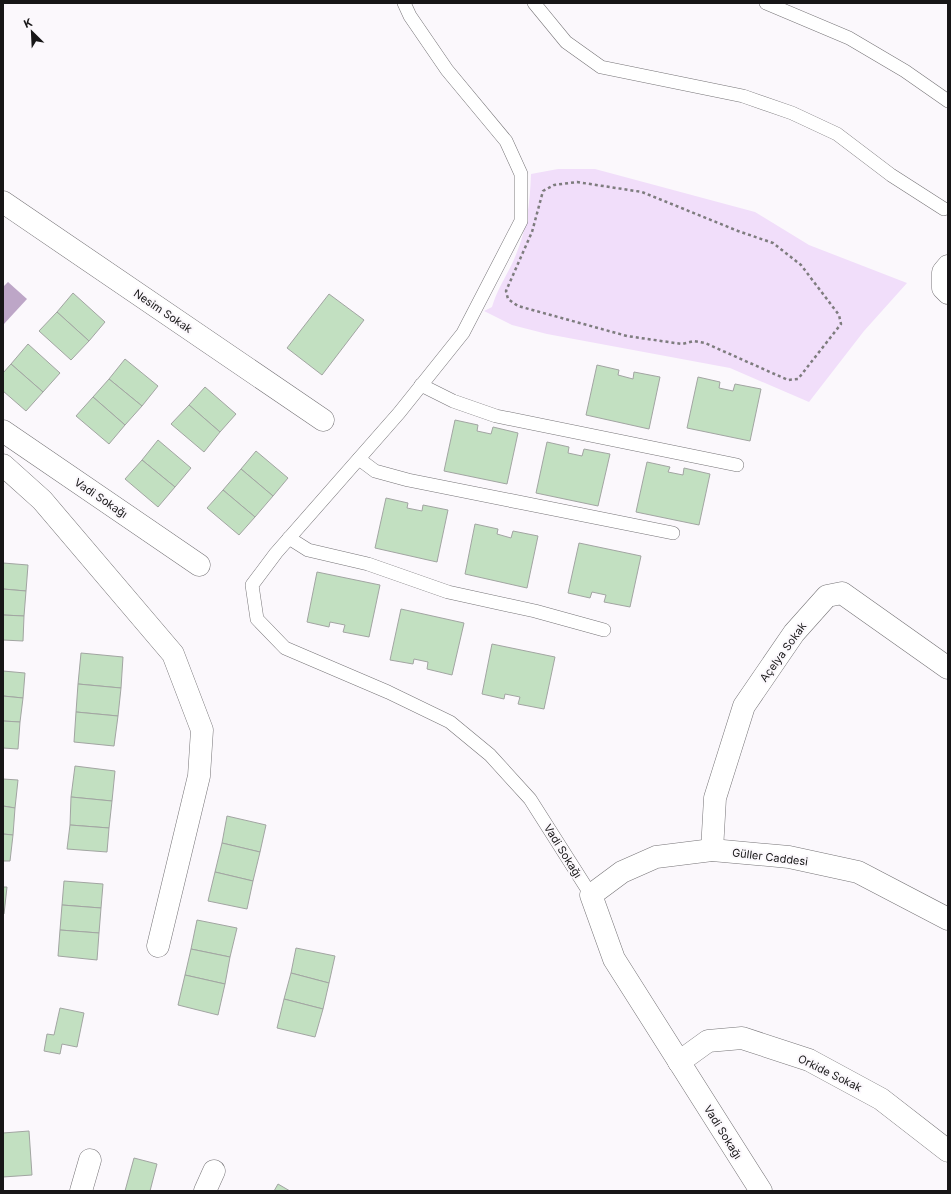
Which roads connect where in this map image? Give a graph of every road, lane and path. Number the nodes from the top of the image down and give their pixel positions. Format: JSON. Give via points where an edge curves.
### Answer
{"nodes":[{"id":1,"x":404,"y":3,"type":"edge"},
{"id":2,"x":534,"y":3,"type":"edge"},
{"id":3,"x":766,"y":3,"type":"edge"},
{"id":4,"x":948,"y":101,"type":"edge"},
{"id":5,"x":543,"y":191,"type":"joint"},
{"id":6,"x":3,"y":202,"type":"edge"},
{"id":7,"x":944,"y":209,"type":"dead end"},
{"id":8,"x":948,"y":266,"type":"edge"},
{"id":9,"x":948,"y":293,"type":"edge"},
{"id":10,"x":421,"y":386,"type":"junction"},
{"id":11,"x":322,"y":420,"type":"dead end"},
{"id":12,"x":3,"y":431,"type":"edge"},
{"id":13,"x":359,"y":459,"type":"junction"},
{"id":14,"x":3,"y":465,"type":"edge"},
{"id":15,"x":736,"y":465,"type":"dead end"},
{"id":16,"x":673,"y":533,"type":"dead end"},
{"id":17,"x":289,"y":538,"type":"junction"},
{"id":18,"x":199,"y":565,"type":"dead end"},
{"id":19,"x":604,"y":630,"type":"dead end"},
{"id":20,"x":948,"y":668,"type":"edge"},
{"id":21,"x":712,"y":850,"type":"junction"},
{"id":22,"x":591,"y":895,"type":"junction"},
{"id":23,"x":948,"y":919,"type":"edge"},
{"id":24,"x":158,"y":946,"type":"dead end"},
{"id":25,"x":679,"y":1062,"type":"junction"},
{"id":26,"x":948,"y":1151,"type":"edge"},
{"id":27,"x":90,"y":1160,"type":"dead end"},
{"id":28,"x":214,"y":1172,"type":"dead end"},
{"id":29,"x":81,"y":1191,"type":"edge"},
{"id":30,"x":205,"y":1191,"type":"edge"},
{"id":31,"x":761,"y":1191,"type":"edge"}],
"edges":[{"from":1,"to":10,"type":"lane","via":[[447,70],[506,141],[521,174],[521,221],[462,333]]},
{"from":2,"to":7,"type":"lane","via":[[566,42],[601,67],[743,96],[792,113],[838,134],[891,175]]},
{"from":3,"to":4,"type":"lane","via":[[849,38]]},
{"from":5,"to":5,"type":"path","via":[[532,232],[506,291],[508,299],[518,306],[627,336],[682,344],[694,341],[705,343],[788,380],[798,379],[841,324],[839,315],[801,265],[773,243],[642,192],[576,182],[554,185]]},
{"from":6,"to":11,"type":"street","name":"Nesim Sokak"},
{"from":8,"to":9,"type":"street","via":[[943,272],[943,283]]},
{"from":10,"to":13,"type":"lane"},
{"from":10,"to":15,"type":"lane","via":[[453,401],[496,416]]},
{"from":12,"to":18,"type":"street","name":"Vadi Sokağı"},
{"from":13,"to":16,"type":"lane","via":[[375,471],[408,480]]},
{"from":13,"to":17,"type":"lane"},
{"from":14,"to":24,"type":"street","via":[[42,500],[173,654],[202,730],[199,776]]},
{"from":17,"to":19,"type":"lane","via":[[308,550],[368,564],[448,592],[535,611]]},
{"from":17,"to":22,"type":"lane","name":"Vadi Sokağı","via":[[252,585],[257,619],[285,648],[450,722],[490,755],[530,799]]},
{"from":20,"to":21,"type":"street","name":"Açelya Sokak","via":[[842,593],[827,596],[794,633],[744,706],[715,798]]},
{"from":21,"to":22,"type":"street","name":"Güller Caddesi","via":[[656,857],[622,872]]},
{"from":21,"to":23,"type":"street","name":"Güller Caddesi","via":[[789,857],[858,872]]},
{"from":22,"to":25,"type":"street","name":"Vadi Sokağı","via":[[614,959]]},
{"from":25,"to":26,"type":"street","name":"Orkide Sokak","via":[[708,1041],[742,1038],[809,1060],[881,1099]]},
{"from":25,"to":31,"type":"street","name":"Vadi Sokağı"},
{"from":27,"to":29,"type":"street"},
{"from":28,"to":30,"type":"street"}]}
